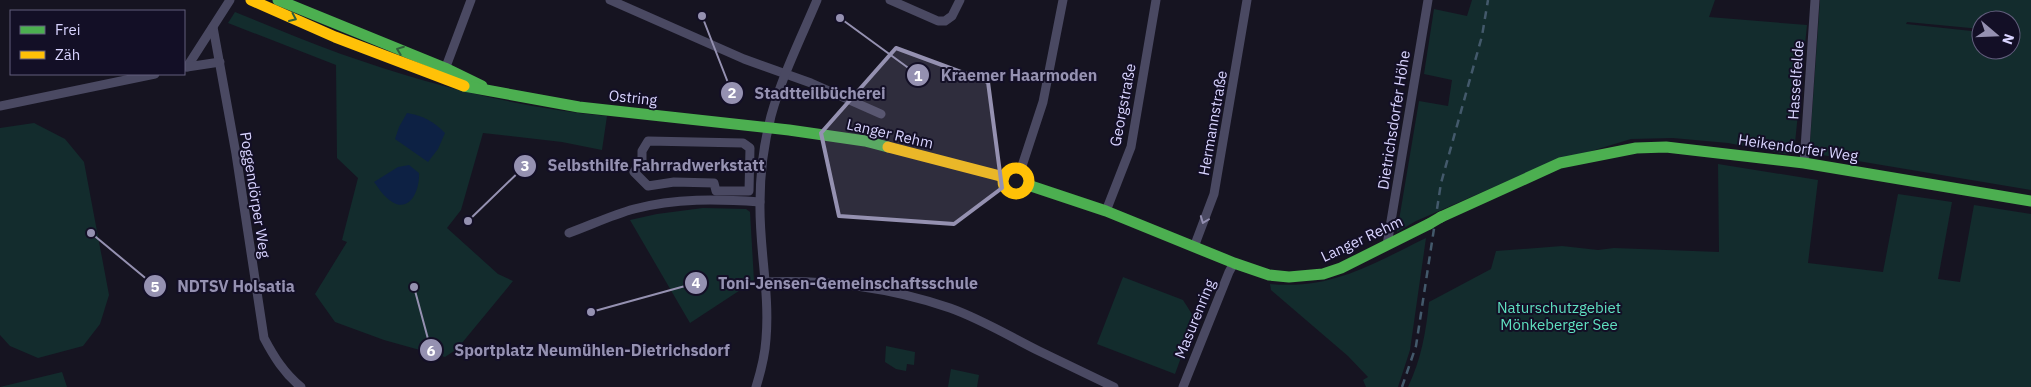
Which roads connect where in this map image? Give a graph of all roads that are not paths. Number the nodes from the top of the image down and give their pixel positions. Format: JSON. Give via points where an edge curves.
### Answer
{"nodes":[{"id":1,"x":230,"y":0,"type":"edge"},
{"id":2,"x":251,"y":0,"type":"edge"},
{"id":3,"x":278,"y":0,"type":"edge"},
{"id":4,"x":472,"y":0,"type":"edge"},
{"id":5,"x":610,"y":0,"type":"edge"},
{"id":6,"x":818,"y":0,"type":"edge"},
{"id":7,"x":890,"y":0,"type":"edge"},
{"id":8,"x":960,"y":0,"type":"edge"},
{"id":9,"x":1063,"y":0,"type":"edge"},
{"id":10,"x":1156,"y":0,"type":"edge"},
{"id":11,"x":1247,"y":0,"type":"edge"},
{"id":12,"x":1428,"y":0,"type":"edge"},
{"id":13,"x":1815,"y":0,"type":"edge"},
{"id":14,"x":213,"y":27,"type":"junction"},
{"id":15,"x":220,"y":62,"type":"junction"},
{"id":16,"x":185,"y":67,"type":"edge"},
{"id":17,"x":443,"y":73,"type":"junction"},
{"id":18,"x":786,"y":74,"type":"junction"},
{"id":19,"x":150,"y":75,"type":"edge"},
{"id":20,"x":0,"y":106,"type":"edge"},
{"id":21,"x":881,"y":114,"type":"dead end"},
{"id":22,"x":769,"y":128,"type":"junction"},
{"id":23,"x":648,"y":141,"type":"joint"},
{"id":24,"x":1804,"y":162,"type":"junction"},
{"id":25,"x":1560,"y":164,"type":"joint"},
{"id":26,"x":1021,"y":169,"type":"junction"},
{"id":27,"x":1004,"y":177,"type":"junction"},
{"id":28,"x":1028,"y":185,"type":"junction"},
{"id":29,"x":2031,"y":201,"type":"edge"},
{"id":30,"x":760,"y":202,"type":"junction"},
{"id":31,"x":1106,"y":211,"type":"junction"},
{"id":32,"x":569,"y":233,"type":"dead end"},
{"id":33,"x":1387,"y":245,"type":"junction"},
{"id":34,"x":1194,"y":247,"type":"junction"},
{"id":35,"x":1234,"y":263,"type":"junction"},
{"id":36,"x":765,"y":282,"type":"junction"},
{"id":37,"x":300,"y":387,"type":"edge"},
{"id":38,"x":756,"y":387,"type":"edge"},
{"id":39,"x":1114,"y":387,"type":"edge"},
{"id":40,"x":1183,"y":387,"type":"edge"}],
"edges":[{"from":1,"to":14,"type":"street"},
{"from":2,"to":17,"type":"street","name":"Ostring","one_way":true,"via":[[334,38]]},
{"from":17,"to":3,"type":"street","name":"Ostring","one_way":true},
{"from":4,"to":17,"type":"street"},
{"from":5,"to":18,"type":"street","name":"Langer Rehm"},
{"from":6,"to":18,"type":"street"},
{"from":7,"to":8,"type":"street","via":[[938,21],[952,16]]},
{"from":9,"to":26,"type":"street","via":[[1043,102]]},
{"from":10,"to":31,"type":"street","name":"Georgstraße","via":[[1130,148]]},
{"from":11,"to":34,"type":"street","name":"Hermannstraße","one_way":true,"via":[[1214,194]]},
{"from":12,"to":33,"type":"street","name":"Dietrichsdorfer Höhe"},
{"from":13,"to":24,"type":"street","name":"Hasselfelde"},
{"from":14,"to":15,"type":"street","name":"Poggendörper Weg"},
{"from":14,"to":16,"type":"street"},
{"from":15,"to":16,"type":"street"},
{"from":15,"to":37,"type":"street","name":"Poggendörper Weg","via":[[264,338],[274,358]]},
{"from":17,"to":22,"type":"street","name":"Ostring","via":[[459,85],[495,93],[578,107]]},
{"from":18,"to":21,"type":"street","name":"Langer Rehm"},
{"from":18,"to":22,"type":"street"},
{"from":19,"to":20,"type":"street"},
{"from":22,"to":27,"type":"street","name":"Langer Rehm","via":[[865,141]]},
{"from":22,"to":30,"type":"street"},
{"from":23,"to":23,"type":"street","via":[[743,143],[750,148],[749,190],[716,191],[714,183],[674,182],[648,186],[634,172],[642,161],[642,151]]},
{"from":24,"to":25,"type":"street","name":"Heikendorfer Weg","via":[[1666,147],[1636,148]]},
{"from":24,"to":29,"type":"street","name":"Heikendorfer Weg"},
{"from":25,"to":33,"type":"street","name":"Langer Rehm","bridge":true,"via":[[1500,189]]},
{"from":26,"to":27,"type":"street","via":[[1013,168]]},
{"from":26,"to":28,"type":"street","via":[[1028,178]]},
{"from":27,"to":28,"type":"street","via":[[1005,188],[1011,193],[1023,192]]},
{"from":28,"to":31,"type":"street","name":"Langer Rehm"},
{"from":30,"to":32,"type":"street","via":[[674,201],[633,210]]},
{"from":30,"to":36,"type":"street"},
{"from":31,"to":34,"type":"street","name":"Langer Rehm"},
{"from":33,"to":35,"type":"street","name":"Langer Rehm","via":[[1341,268],[1304,277],[1269,274]]},
{"from":34,"to":35,"type":"street","name":"Langer Rehm"},
{"from":35,"to":40,"type":"street","name":"Masurenring"},
{"from":36,"to":38,"type":"street","via":[[766,338]]},
{"from":36,"to":39,"type":"street","via":[[846,285],[950,308],[1000,329]]}]}
